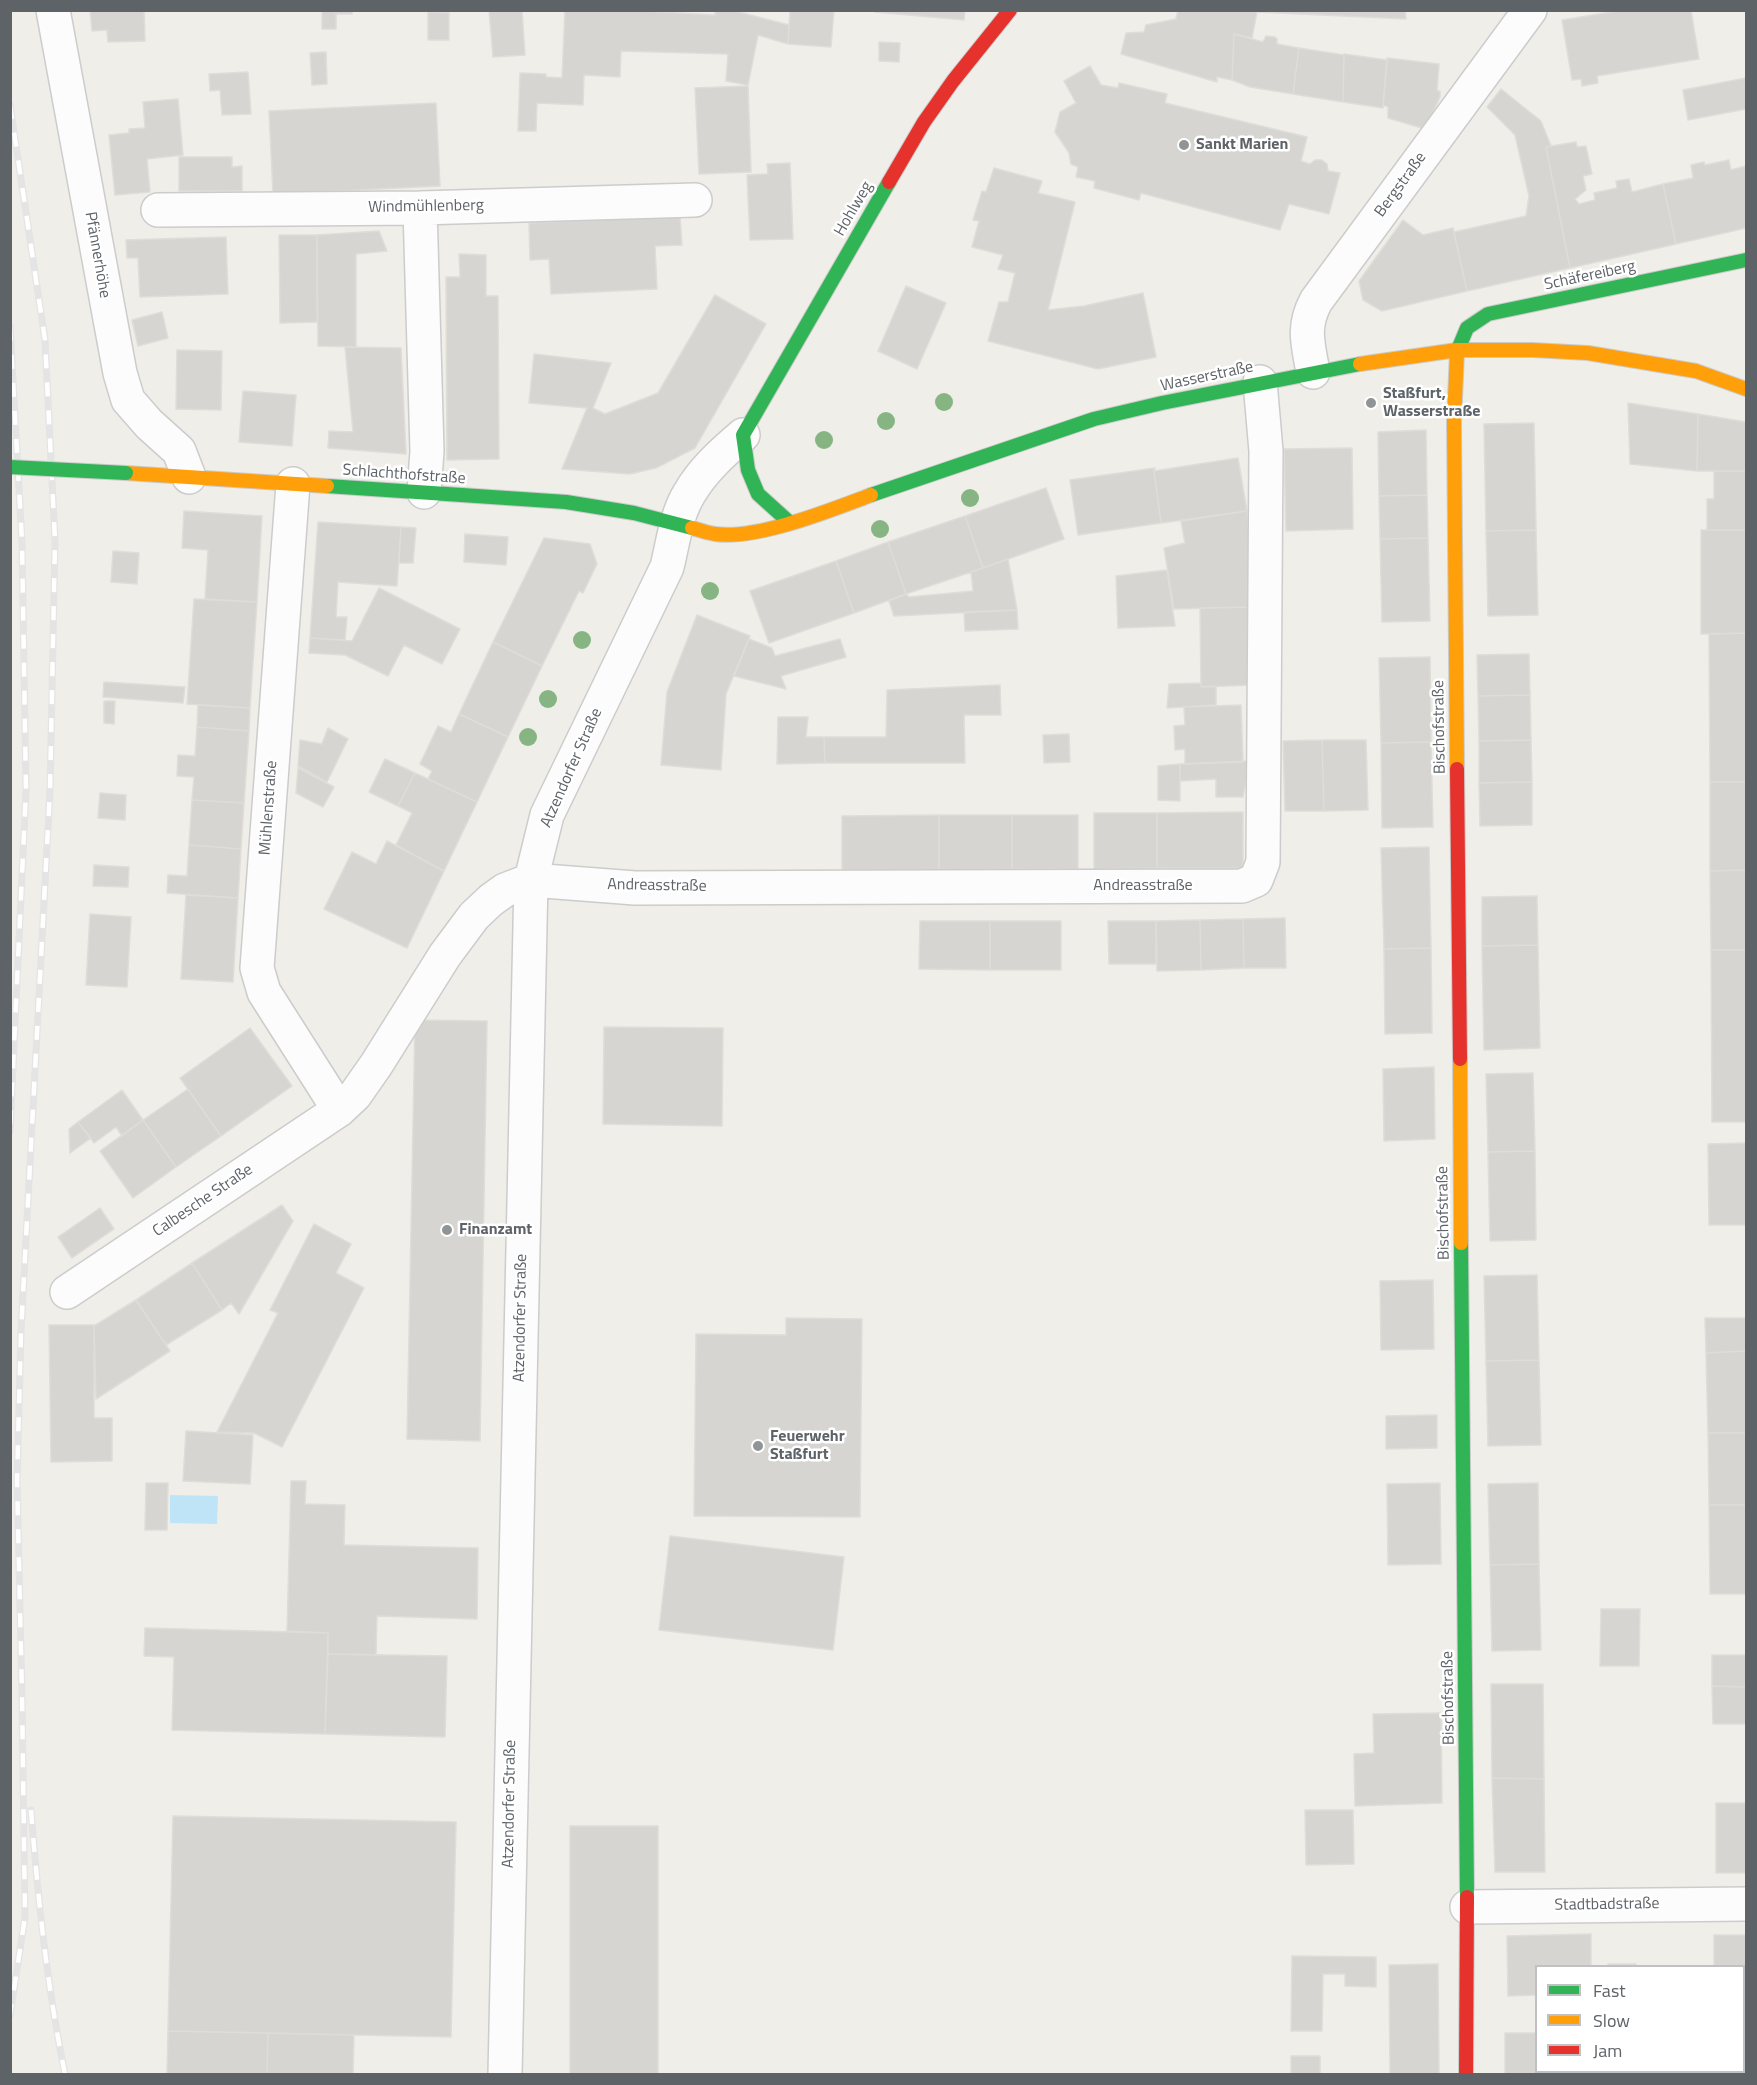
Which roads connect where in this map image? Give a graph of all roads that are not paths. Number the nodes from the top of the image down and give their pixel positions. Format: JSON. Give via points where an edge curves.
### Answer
{"nodes":[{"id":1,"x":53,"y":10,"type":"edge"},
{"id":2,"x":1010,"y":10,"type":"edge"},
{"id":3,"x":1530,"y":10,"type":"edge"},
{"id":4,"x":695,"y":200,"type":"dead end"},
{"id":5,"x":420,"y":208,"type":"junction"},
{"id":6,"x":158,"y":210,"type":"dead end"},
{"id":7,"x":1746,"y":260,"type":"edge"},
{"id":8,"x":1457,"y":350,"type":"junction"},
{"id":9,"x":1313,"y":372,"type":"junction"},
{"id":10,"x":1260,"y":382,"type":"junction"},
{"id":11,"x":1746,"y":389,"type":"edge"},
{"id":12,"x":743,"y":435,"type":"junction"},
{"id":13,"x":10,"y":467,"type":"edge"},
{"id":14,"x":189,"y":477,"type":"junction"},
{"id":15,"x":293,"y":484,"type":"junction"},
{"id":16,"x":424,"y":492,"type":"junction"},
{"id":17,"x":789,"y":522,"type":"junction"},
{"id":18,"x":677,"y":524,"type":"junction"},
{"id":19,"x":531,"y":880,"type":"junction"},
{"id":20,"x":339,"y":1110,"type":"junction"},
{"id":21,"x":67,"y":1292,"type":"dead end"},
{"id":22,"x":1746,"y":1904,"type":"edge"},
{"id":23,"x":1467,"y":1907,"type":"junction"},
{"id":24,"x":505,"y":2074,"type":"edge"},
{"id":25,"x":1466,"y":2074,"type":"edge"}],
"edges":[{"from":1,"to":14,"type":"street","name":"Pfännerhöhe","via":[[120,373],[128,399],[179,451]]},
{"from":2,"to":12,"type":"street","name":"Hohlweg","via":[[924,122]]},
{"from":3,"to":9,"type":"street","name":"Bergstraße","via":[[1316,301],[1306,330]]},
{"from":4,"to":5,"type":"street","name":"Windmühlenberg"},
{"from":5,"to":6,"type":"street","name":"Windmühlenberg"},
{"from":5,"to":16,"type":"street","via":[[428,451]]},
{"from":7,"to":8,"type":"street","name":"Schäfereiberg","via":[[1488,314],[1467,328]]},
{"from":8,"to":9,"type":"street","name":"Wasserstraße"},
{"from":8,"to":11,"type":"street","name":"Wasserstraße","via":[[1588,353],[1696,371]]},
{"from":8,"to":23,"type":"street","name":"Bischofstraße","via":[[1454,422]]},
{"from":9,"to":10,"type":"street","name":"Wasserstraße"},
{"from":10,"to":17,"type":"street","name":"Wasserstraße","via":[[1094,419]]},
{"from":10,"to":19,"type":"street","name":"Andreasstraße","via":[[1266,451],[1263,862],[1256,880],[1242,886],[635,888]]},
{"from":12,"to":17,"type":"street","via":[[748,470],[758,494]]},
{"from":12,"to":18,"type":"street","name":"Atzendorfer Straße","via":[[716,459],[688,495]]},
{"from":13,"to":14,"type":"street","name":"Schlachthofstraße","bridge":true},
{"from":14,"to":15,"type":"street","name":"Schlachthofstraße"},
{"from":15,"to":16,"type":"street","name":"Schlachthofstraße"},
{"from":15,"to":20,"type":"street","name":"Mühlenstraße","via":[[257,968],[264,992]]},
{"from":16,"to":18,"type":"street","name":"Schlachthofstraße","via":[[566,502]]},
{"from":17,"to":18,"type":"street","via":[[754,532],[716,534]]},
{"from":18,"to":19,"type":"street","name":"Atzendorfer Straße","via":[[667,567],[548,815]]},
{"from":19,"to":20,"type":"street","name":"Calbesche Straße","via":[[505,890],[474,916],[376,1065]]},
{"from":19,"to":24,"type":"street","name":"Atzendorfer Straße"},
{"from":20,"to":21,"type":"street","name":"Calbesche Straße"},
{"from":22,"to":23,"type":"street","name":"Stadtbadstraße"},
{"from":23,"to":25,"type":"street","name":"Bischofstraße"}]}
